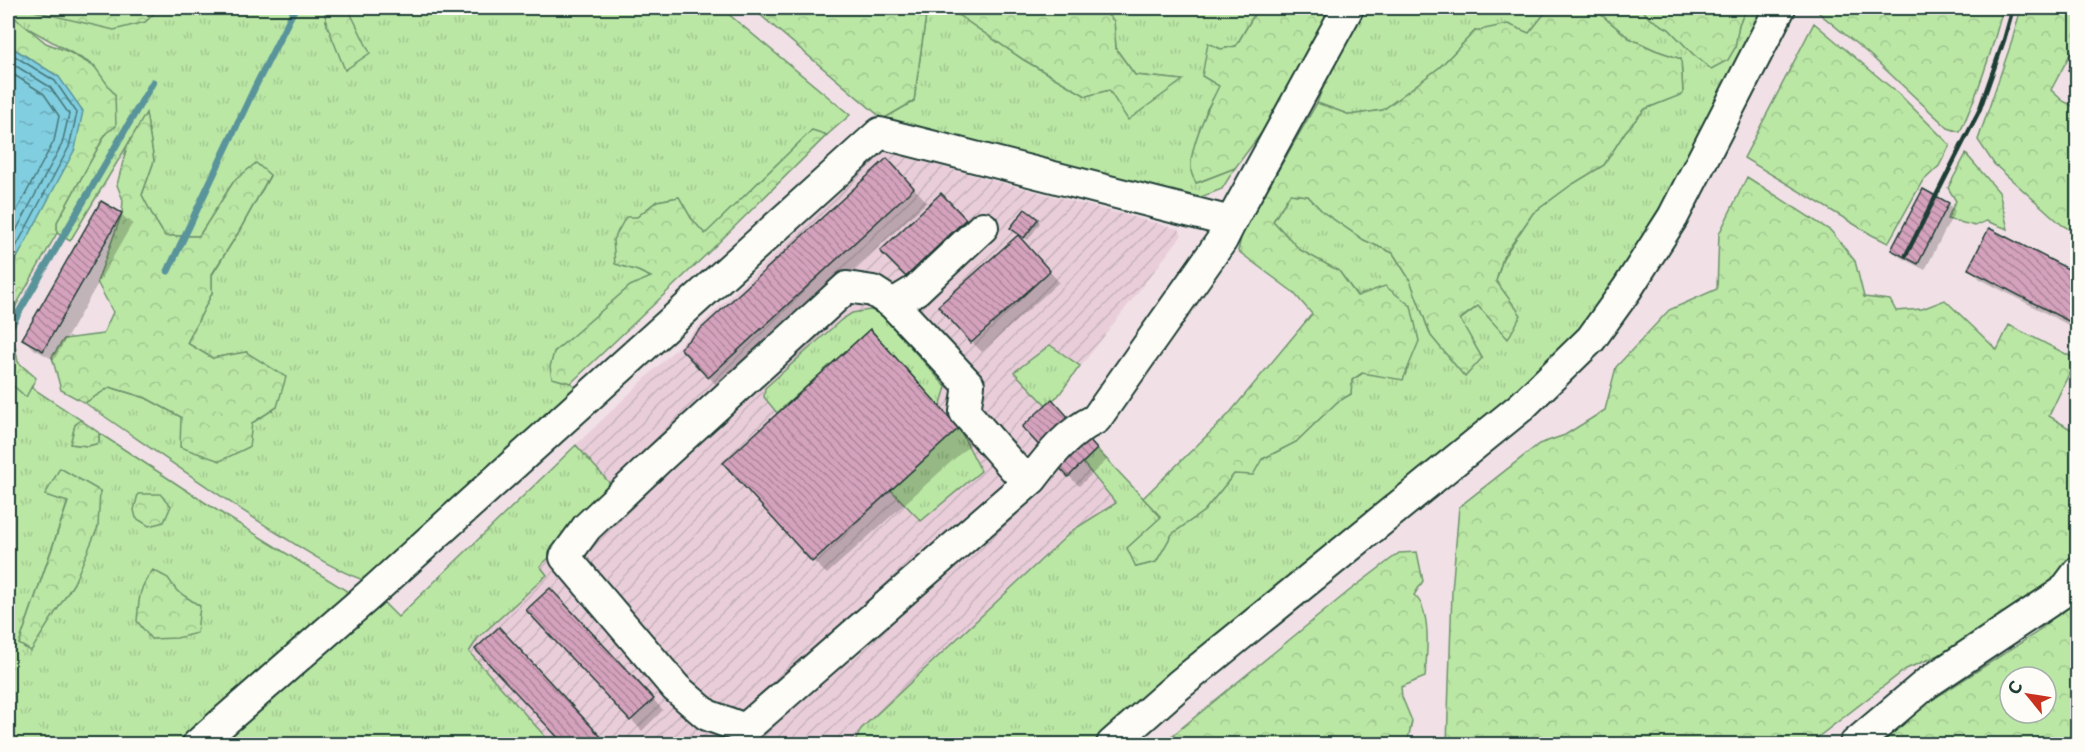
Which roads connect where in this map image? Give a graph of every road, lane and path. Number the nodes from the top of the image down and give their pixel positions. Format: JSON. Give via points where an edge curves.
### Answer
{"nodes":[{"id":1,"x":1348,"y":8,"type":"edge"},
{"id":2,"x":1780,"y":8,"type":"edge"},
{"id":3,"x":1231,"y":222,"type":"junction"},
{"id":4,"x":982,"y":227,"type":"dead end"},
{"id":5,"x":893,"y":304,"type":"junction"},
{"id":6,"x":1032,"y":479,"type":"junction"},
{"id":7,"x":2078,"y":572,"type":"edge"},
{"id":8,"x":198,"y":744,"type":"edge"},
{"id":9,"x":1112,"y":744,"type":"edge"},
{"id":10,"x":1855,"y":744,"type":"edge"}],
"edges":[{"from":1,"to":3,"type":"lane"},
{"from":2,"to":9,"type":"lane","via":[[1673,217],[1591,339],[1521,407]]},
{"from":3,"to":6,"type":"lane","via":[[1096,419],[1078,428]]},
{"from":3,"to":8,"type":"lane","via":[[880,133],[368,597]]},
{"from":4,"to":5,"type":"lane","via":[[916,290]]},
{"from":5,"to":6,"type":"lane","via":[[969,385],[965,412],[1015,469]]},
{"from":5,"to":6,"type":"lane","via":[[873,291],[847,287],[587,527],[565,557],[676,688],[707,715],[745,729]]},
{"from":7,"to":10,"type":"lane","via":[[2063,592],[1927,684]]}]}
